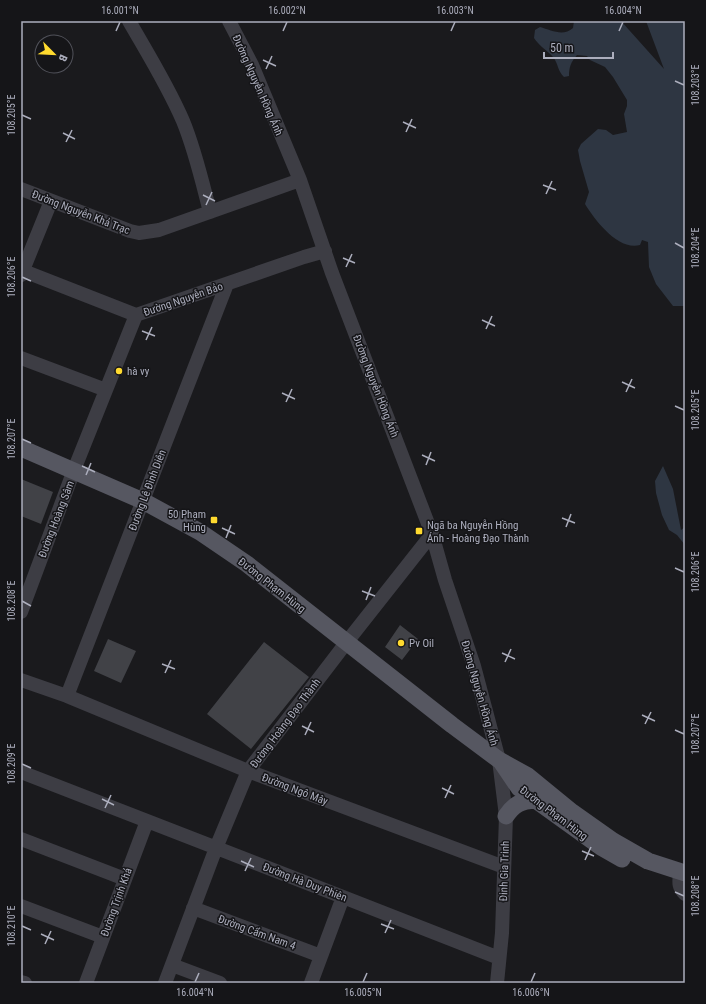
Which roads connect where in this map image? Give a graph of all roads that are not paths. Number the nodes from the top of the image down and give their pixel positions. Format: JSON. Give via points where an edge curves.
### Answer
{"nodes":[{"id":1,"x":128,"y":21,"type":"edge"},
{"id":2,"x":229,"y":21,"type":"edge"},
{"id":3,"x":300,"y":180,"type":"junction"},
{"id":4,"x":21,"y":189,"type":"edge"},
{"id":5,"x":51,"y":201,"type":"junction"},
{"id":6,"x":210,"y":212,"type":"junction"},
{"id":7,"x":325,"y":251,"type":"junction"},
{"id":8,"x":22,"y":272,"type":"edge"},
{"id":9,"x":227,"y":284,"type":"junction"},
{"id":10,"x":136,"y":315,"type":"junction"},
{"id":11,"x":21,"y":358,"type":"edge"},
{"id":12,"x":106,"y":390,"type":"junction"},
{"id":13,"x":21,"y":448,"type":"edge"},
{"id":14,"x":74,"y":470,"type":"junction"},
{"id":15,"x":143,"y":501,"type":"junction"},
{"id":16,"x":432,"y":534,"type":"junction"},
{"id":17,"x":25,"y":591,"type":"edge"},
{"id":18,"x":21,"y":612,"type":"edge"},
{"id":19,"x":346,"y":643,"type":"junction"},
{"id":20,"x":21,"y":680,"type":"edge"},
{"id":21,"x":67,"y":696,"type":"junction"},
{"id":22,"x":499,"y":760,"type":"junction"},
{"id":23,"x":248,"y":771,"type":"junction"},
{"id":24,"x":21,"y":772,"type":"edge"},
{"id":25,"x":535,"y":800,"type":"junction"},
{"id":26,"x":506,"y":816,"type":"junction"},
{"id":27,"x":146,"y":821,"type":"junction"},
{"id":28,"x":21,"y":839,"type":"edge"},
{"id":29,"x":216,"y":848,"type":"junction"},
{"id":30,"x":504,"y":867,"type":"junction"},
{"id":31,"x":125,"y":879,"type":"junction"},
{"id":32,"x":683,"y":880,"type":"edge"},
{"id":33,"x":343,"y":897,"type":"junction"},
{"id":34,"x":21,"y":906,"type":"edge"},
{"id":35,"x":193,"y":908,"type":"junction"},
{"id":36,"x":103,"y":938,"type":"junction"},
{"id":37,"x":321,"y":956,"type":"junction"},
{"id":38,"x":499,"y":958,"type":"junction"},
{"id":39,"x":172,"y":965,"type":"junction"},
{"id":40,"x":21,"y":982,"type":"edge"},
{"id":41,"x":25,"y":983,"type":"edge"},
{"id":42,"x":86,"y":983,"type":"edge"},
{"id":43,"x":165,"y":983,"type":"edge"},
{"id":44,"x":220,"y":983,"type":"edge"},
{"id":45,"x":311,"y":983,"type":"edge"},
{"id":46,"x":497,"y":983,"type":"edge"}],
"edges":[{"from":1,"to":6,"type":"street","via":[[165,84],[183,121]]},
{"from":2,"to":3,"type":"street","name":"Đường Nguyễn Hồng Ánh","via":[[252,65]]},
{"from":3,"to":6,"type":"street","name":"Đường Nguyễn Khả Trạc"},
{"from":3,"to":7,"type":"street","name":"Đường Nguyễn Hồng Ánh"},
{"from":4,"to":5,"type":"street","name":"Đường Nguyễn Khả Trạc"},
{"from":5,"to":6,"type":"street","name":"Đường Nguyễn Khả Trạc","via":[[116,227],[139,233],[159,230]]},
{"from":5,"to":8,"type":"street"},
{"from":7,"to":9,"type":"street","name":"Đường Nguyễn Bảo"},
{"from":7,"to":16,"type":"street","name":"Đường Nguyễn Hồng Ánh"},
{"from":8,"to":10,"type":"street","name":"Đường Nguyễn Bảo"},
{"from":9,"to":10,"type":"street","name":"Đường Nguyễn Bảo"},
{"from":9,"to":15,"type":"street","name":"Đường Lê Đình Diên"},
{"from":10,"to":12,"type":"street","name":"Đường Hoàng Sâm"},
{"from":11,"to":12,"type":"street"},
{"from":12,"to":14,"type":"street","name":"Đường Hoàng Sâm"},
{"from":13,"to":14,"type":"main road","name":"Đường Phạm Hùng"},
{"from":14,"to":15,"type":"main road","name":"Đường Phạm Hùng"},
{"from":14,"to":17,"type":"street","name":"Đường Hoàng Sâm"},
{"from":15,"to":19,"type":"main road","name":"Đường Phạm Hùng","via":[[225,548]]},
{"from":15,"to":21,"type":"street","name":"Đường Lê Đình Diên"},
{"from":16,"to":19,"type":"street","name":"Đường Hoàng Đạo Thành"},
{"from":16,"to":22,"type":"street","name":"Đường Nguyễn Hồng Ánh","via":[[474,666]]},
{"from":17,"to":18,"type":"street","name":"Đường Hoàng Sâm"},
{"from":19,"to":22,"type":"main road","name":"Đường Phạm Hùng"},
{"from":19,"to":23,"type":"street","name":"Đường Hoàng Đạo Thành"},
{"from":20,"to":21,"type":"street","name":"Đường Ngô Mây"},
{"from":21,"to":23,"type":"street","name":"Đường Ngô Mây"},
{"from":22,"to":25,"type":"main road","name":"Đường Phạm Hùng","via":[[519,788]]},
{"from":22,"to":26,"type":"street","name":"Đinh Gia Trinh"},
{"from":22,"to":32,"type":"main road","name":"Đường Phạm Hùng","via":[[528,776],[612,841]]},
{"from":23,"to":29,"type":"street","name":"Đường Hoàng Đạo Thành"},
{"from":23,"to":30,"type":"street","name":"Đường Ngô Mây"},
{"from":24,"to":27,"type":"street","name":"Đường Hà Duy Phiên"},
{"from":25,"to":26,"type":"main road","via":[[518,804]]},
{"from":25,"to":32,"type":"main road","name":"Đường Phạm Hùng","via":[[600,847],[643,870]]},
{"from":26,"to":30,"type":"street","name":"Đinh Gia Trinh"},
{"from":27,"to":29,"type":"street","name":"Đường Hà Duy Phiên"},
{"from":27,"to":31,"type":"street","name":"Đường Trịnh Khả"},
{"from":28,"to":31,"type":"street"},
{"from":29,"to":33,"type":"street","name":"Đường Hà Duy Phiên"},
{"from":29,"to":35,"type":"street","name":"Đường Hoàng Đạo Thành"},
{"from":30,"to":38,"type":"street","name":"Đinh Gia Trinh"},
{"from":31,"to":36,"type":"street","name":"Đường Trịnh Khả"},
{"from":33,"to":37,"type":"street"},
{"from":33,"to":38,"type":"street","name":"Đường Hà Duy Phiên"},
{"from":34,"to":36,"type":"street"},
{"from":35,"to":37,"type":"street","name":"Đường Cẩm Nam 4"},
{"from":35,"to":39,"type":"street","name":"Đường Hoàng Đạo Thành"},
{"from":36,"to":42,"type":"street","name":"Đường Trịnh Khả"},
{"from":37,"to":45,"type":"street"},
{"from":38,"to":46,"type":"street","name":"Đinh Gia Trinh"},
{"from":39,"to":43,"type":"street","name":"Đường Hoàng Đạo Thành"},
{"from":39,"to":44,"type":"street"},
{"from":40,"to":41,"type":"street"}]}
